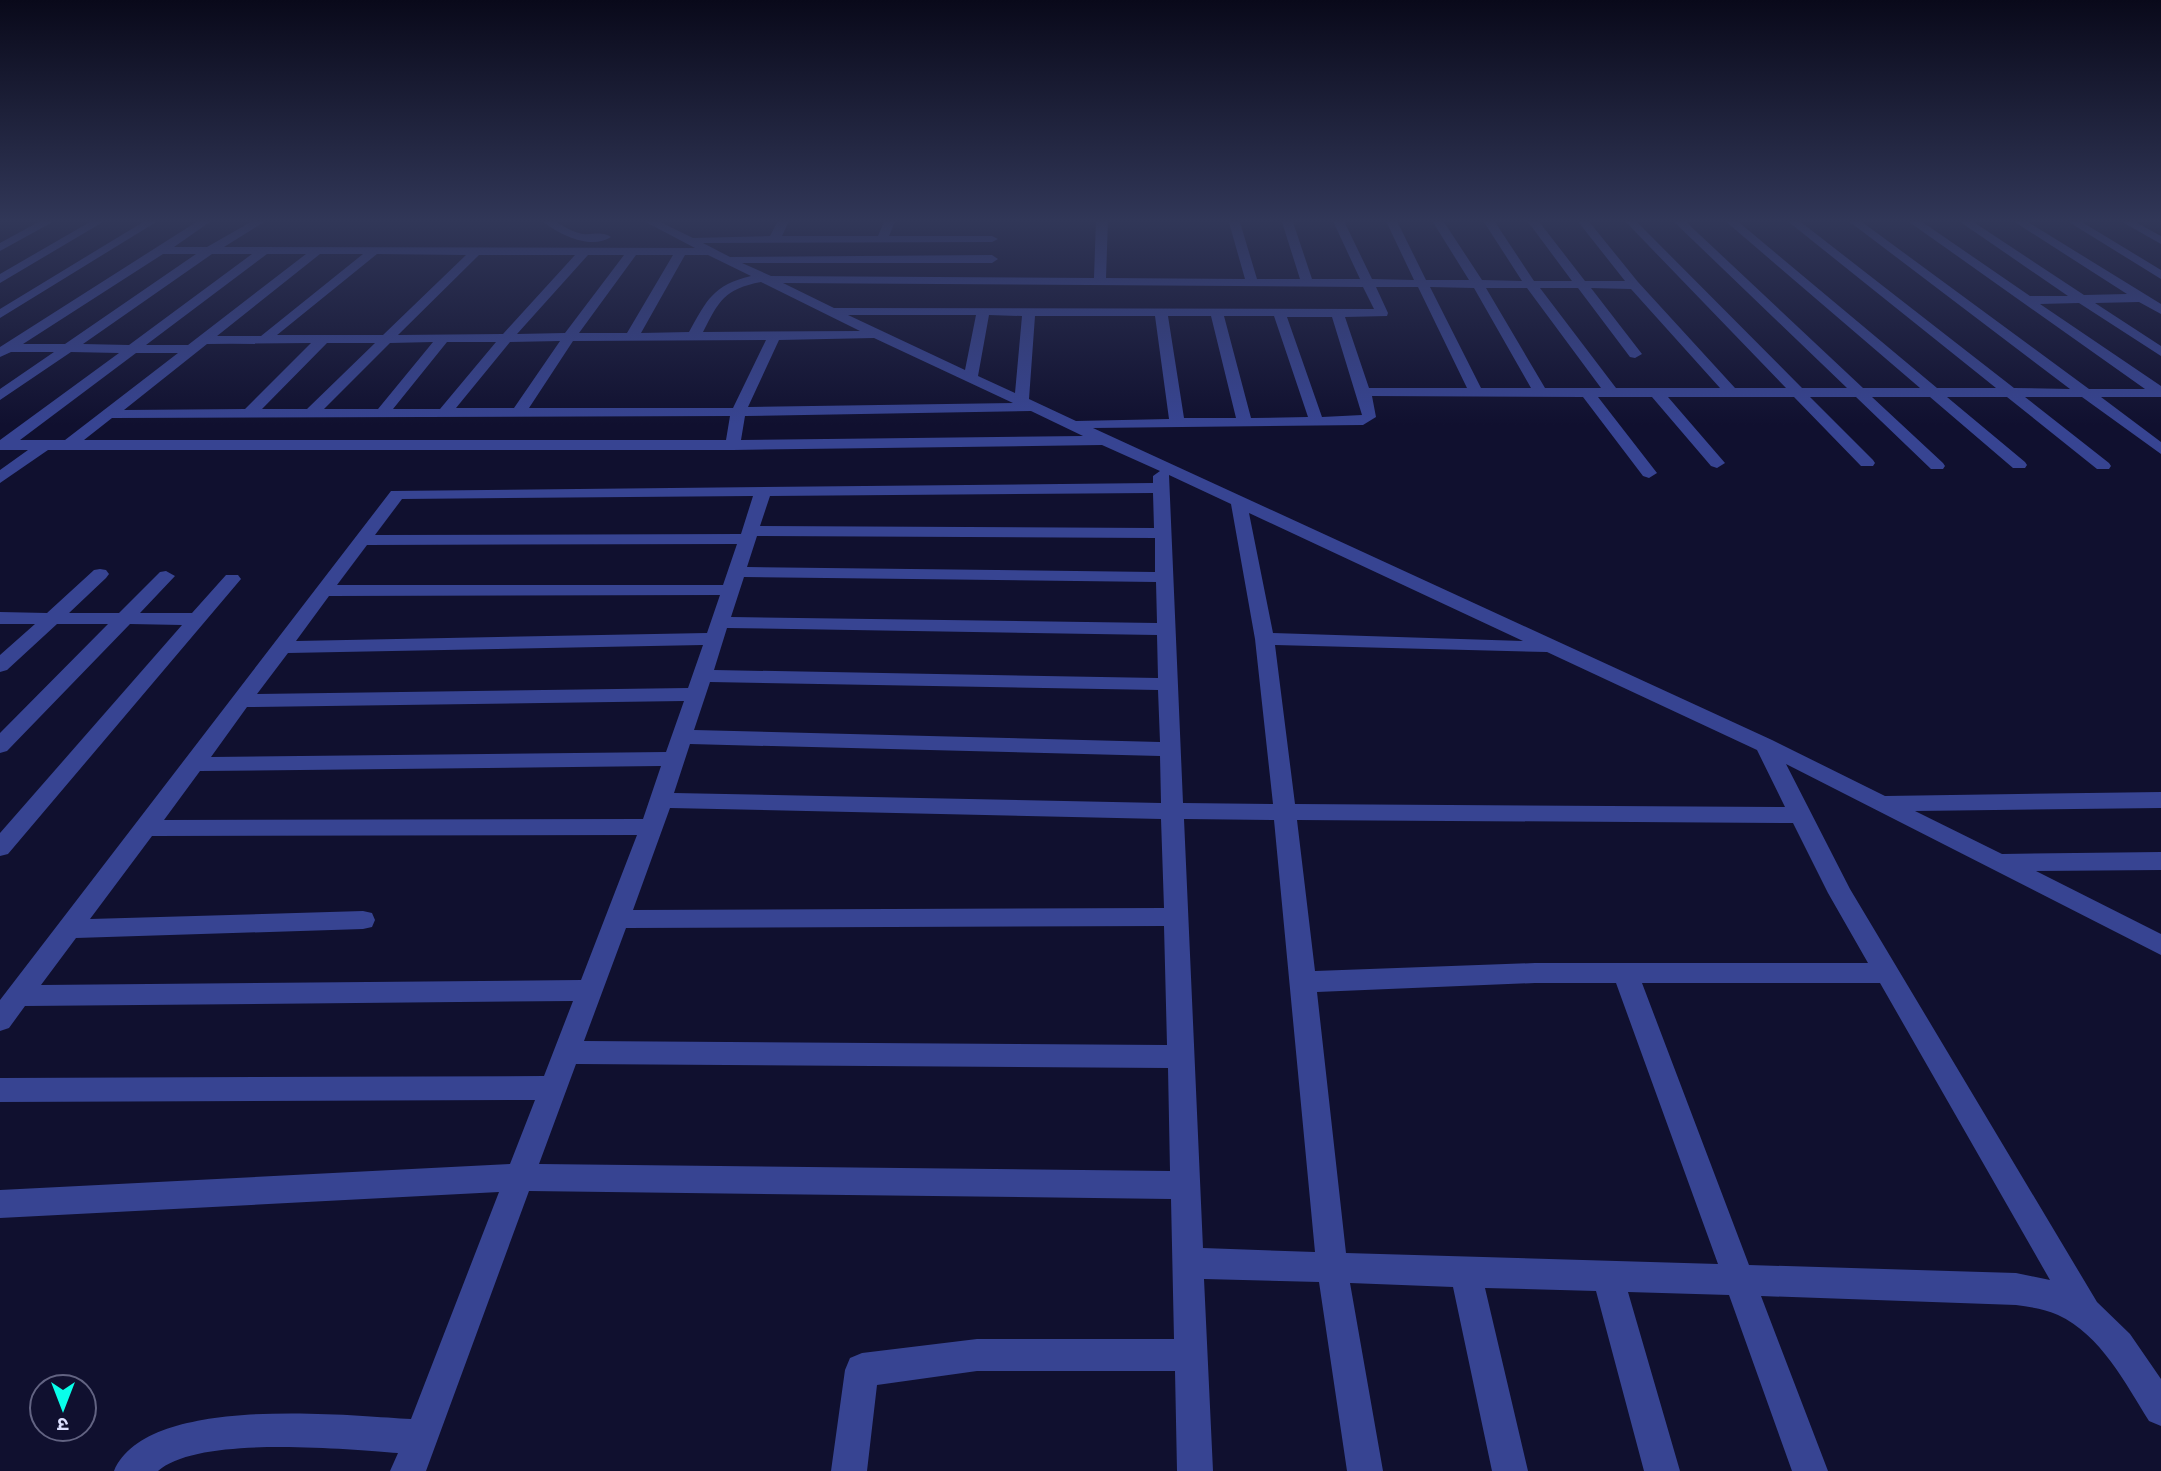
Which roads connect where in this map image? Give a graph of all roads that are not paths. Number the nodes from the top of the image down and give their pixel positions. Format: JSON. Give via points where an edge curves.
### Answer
{"nodes":[{"id":1,"x":43,"y":288,"type":"edge"},
{"id":2,"x":100,"y":288,"type":"edge"},
{"id":3,"x":155,"y":288,"type":"edge"},
{"id":4,"x":214,"y":288,"type":"edge"},
{"id":5,"x":269,"y":288,"type":"edge"},
{"id":6,"x":329,"y":288,"type":"edge"},
{"id":7,"x":439,"y":288,"type":"edge"},
{"id":8,"x":552,"y":288,"type":"edge"},
{"id":9,"x":606,"y":288,"type":"edge"},
{"id":10,"x":653,"y":288,"type":"edge"},
{"id":11,"x":723,"y":288,"type":"edge"},
{"id":12,"x":786,"y":288,"type":"edge"},
{"id":13,"x":867,"y":288,"type":"edge"},
{"id":14,"x":979,"y":288,"type":"edge"},
{"id":15,"x":1368,"y":288,"type":"edge"},
{"id":16,"x":1425,"y":288,"type":"edge"},
{"id":17,"x":1480,"y":288,"type":"edge"},
{"id":18,"x":1533,"y":288,"type":"edge"},
{"id":19,"x":1585,"y":288,"type":"edge"},
{"id":20,"x":1636,"y":288,"type":"edge"},
{"id":21,"x":1694,"y":288,"type":"edge"},
{"id":22,"x":1748,"y":288,"type":"edge"},
{"id":23,"x":1809,"y":288,"type":"edge"},
{"id":24,"x":1877,"y":288,"type":"edge"},
{"id":25,"x":1944,"y":288,"type":"edge"},
{"id":26,"x":2009,"y":288,"type":"edge"},
{"id":27,"x":2064,"y":288,"type":"edge"},
{"id":28,"x":2124,"y":288,"type":"edge"},
{"id":29,"x":963,"y":297,"type":"junction"},
{"id":30,"x":2141,"y":298,"type":"junction"},
{"id":31,"x":2161,"y":298,"type":"edge"},
{"id":32,"x":2027,"y":300,"type":"junction"},
{"id":33,"x":2082,"y":300,"type":"junction"},
{"id":34,"x":2161,"y":310,"type":"edge"},
{"id":35,"x":833,"y":312,"type":"junction"},
{"id":36,"x":983,"y":313,"type":"junction"},
{"id":37,"x":1029,"y":313,"type":"junction"},
{"id":38,"x":1161,"y":313,"type":"junction"},
{"id":39,"x":1217,"y":313,"type":"junction"},
{"id":40,"x":1279,"y":313,"type":"junction"},
{"id":41,"x":1337,"y":313,"type":"junction"},
{"id":42,"x":0,"y":314,"type":"edge"},
{"id":43,"x":878,"y":334,"type":"junction"},
{"id":44,"x":694,"y":335,"type":"junction"},
{"id":45,"x":775,"y":335,"type":"junction"},
{"id":46,"x":570,"y":336,"type":"junction"},
{"id":47,"x":632,"y":336,"type":"junction"},
{"id":48,"x":389,"y":337,"type":"junction"},
{"id":49,"x":444,"y":337,"type":"junction"},
{"id":50,"x":507,"y":337,"type":"junction"},
{"id":51,"x":266,"y":338,"type":"junction"},
{"id":52,"x":324,"y":338,"type":"junction"},
{"id":53,"x":196,"y":344,"type":"junction"},
{"id":54,"x":3,"y":349,"type":"edge"},
{"id":55,"x":69,"y":349,"type":"junction"},
{"id":56,"x":133,"y":349,"type":"junction"},
{"id":57,"x":2161,"y":352,"type":"edge"},
{"id":58,"x":1635,"y":354,"type":"dead end"},
{"id":59,"x":971,"y":377,"type":"junction"},
{"id":60,"x":1540,"y":391,"type":"junction"},
{"id":61,"x":1586,"y":391,"type":"junction"},
{"id":62,"x":1611,"y":391,"type":"junction"},
{"id":63,"x":1655,"y":391,"type":"junction"},
{"id":64,"x":1730,"y":391,"type":"junction"},
{"id":65,"x":1363,"y":392,"type":"junction"},
{"id":66,"x":1476,"y":392,"type":"junction"},
{"id":67,"x":1794,"y":392,"type":"junction"},
{"id":68,"x":1858,"y":392,"type":"junction"},
{"id":69,"x":1932,"y":392,"type":"junction"},
{"id":70,"x":2009,"y":392,"type":"junction"},
{"id":71,"x":2084,"y":392,"type":"junction"},
{"id":72,"x":2161,"y":393,"type":"edge"},
{"id":73,"x":0,"y":396,"type":"edge"},
{"id":74,"x":1029,"y":403,"type":"junction"},
{"id":75,"x":738,"y":412,"type":"junction"},
{"id":76,"x":382,"y":413,"type":"junction"},
{"id":77,"x":444,"y":413,"type":"junction"},
{"id":78,"x":518,"y":413,"type":"junction"},
{"id":79,"x":107,"y":414,"type":"junction"},
{"id":80,"x":249,"y":414,"type":"junction"},
{"id":81,"x":311,"y":414,"type":"junction"},
{"id":82,"x":1177,"y":423,"type":"junction"},
{"id":83,"x":1245,"y":423,"type":"junction"},
{"id":84,"x":1317,"y":423,"type":"junction"},
{"id":85,"x":1073,"y":424,"type":"junction"},
{"id":86,"x":1110,"y":440,"type":"junction"},
{"id":87,"x":2,"y":445,"type":"edge"},
{"id":88,"x":44,"y":445,"type":"junction"},
{"id":89,"x":69,"y":445,"type":"junction"},
{"id":90,"x":733,"y":445,"type":"junction"},
{"id":91,"x":2161,"y":449,"type":"edge"},
{"id":92,"x":1717,"y":463,"type":"dead end"},
{"id":93,"x":1867,"y":463,"type":"dead end"},
{"id":94,"x":2019,"y":465,"type":"dead end"},
{"id":95,"x":1937,"y":466,"type":"dead end"},
{"id":96,"x":2103,"y":466,"type":"dead end"},
{"id":97,"x":1650,"y":473,"type":"dead end"},
{"id":98,"x":1161,"y":476,"type":"junction"},
{"id":99,"x":0,"y":478,"type":"edge"},
{"id":100,"x":763,"y":492,"type":"junction"},
{"id":101,"x":1238,"y":499,"type":"junction"},
{"id":102,"x":1163,"y":533,"type":"junction"},
{"id":103,"x":748,"y":535,"type":"junction"},
{"id":104,"x":362,"y":540,"type":"junction"},
{"id":105,"x":100,"y":574,"type":"dead end"},
{"id":106,"x":166,"y":576,"type":"dead end"},
{"id":107,"x":1164,"y":578,"type":"junction"},
{"id":108,"x":232,"y":579,"type":"dead end"},
{"id":109,"x":733,"y":581,"type":"junction"},
{"id":110,"x":324,"y":591,"type":"junction"},
{"id":111,"x":0,"y":618,"type":"edge"},
{"id":112,"x":52,"y":618,"type":"junction"},
{"id":113,"x":122,"y":619,"type":"junction"},
{"id":114,"x":198,"y":619,"type":"junction"},
{"id":115,"x":1166,"y":629,"type":"junction"},
{"id":116,"x":717,"y":630,"type":"junction"},
{"id":117,"x":1265,"y":639,"type":"junction"},
{"id":118,"x":281,"y":647,"type":"junction"},
{"id":119,"x":1552,"y":648,"type":"junction"},
{"id":120,"x":0,"y":666,"type":"edge"},
{"id":121,"x":1168,"y":684,"type":"junction"},
{"id":122,"x":699,"y":685,"type":"junction"},
{"id":123,"x":241,"y":701,"type":"junction"},
{"id":124,"x":1765,"y":745,"type":"junction"},
{"id":125,"x":0,"y":746,"type":"edge"},
{"id":126,"x":678,"y":748,"type":"junction"},
{"id":127,"x":1170,"y":749,"type":"junction"},
{"id":128,"x":193,"y":764,"type":"junction"},
{"id":129,"x":661,"y":800,"type":"junction"},
{"id":130,"x":2161,"y":800,"type":"edge"},
{"id":131,"x":1881,"y":804,"type":"junction"},
{"id":132,"x":1172,"y":811,"type":"junction"},
{"id":133,"x":1284,"y":811,"type":"junction"},
{"id":134,"x":1800,"y":815,"type":"junction"},
{"id":135,"x":652,"y":827,"type":"junction"},
{"id":136,"x":145,"y":828,"type":"junction"},
{"id":137,"x":0,"y":848,"type":"edge"},
{"id":138,"x":2161,"y":861,"type":"edge"},
{"id":139,"x":1999,"y":863,"type":"junction"},
{"id":140,"x":1176,"y":917,"type":"junction"},
{"id":141,"x":363,"y":919,"type":"dead end"},
{"id":142,"x":617,"y":919,"type":"junction"},
{"id":143,"x":68,"y":929,"type":"junction"},
{"id":144,"x":2161,"y":945,"type":"edge"},
{"id":145,"x":1625,"y":973,"type":"junction"},
{"id":146,"x":1887,"y":973,"type":"junction"},
{"id":147,"x":1304,"y":982,"type":"junction"},
{"id":148,"x":590,"y":990,"type":"junction"},
{"id":149,"x":18,"y":996,"type":"junction"},
{"id":150,"x":0,"y":1020,"type":"edge"},
{"id":151,"x":567,"y":1052,"type":"junction"},
{"id":152,"x":1181,"y":1058,"type":"junction"},
{"id":153,"x":553,"y":1088,"type":"junction"},
{"id":154,"x":0,"y":1090,"type":"edge"},
{"id":155,"x":520,"y":1177,"type":"junction"},
{"id":156,"x":1185,"y":1185,"type":"junction"},
{"id":157,"x":0,"y":1204,"type":"edge"},
{"id":158,"x":1188,"y":1263,"type":"junction"},
{"id":159,"x":1332,"y":1268,"type":"junction"},
{"id":160,"x":1466,"y":1272,"type":"junction"},
{"id":161,"x":1608,"y":1276,"type":"junction"},
{"id":162,"x":1739,"y":1281,"type":"junction"},
{"id":163,"x":2084,"y":1309,"type":"junction"},
{"id":164,"x":1191,"y":1355,"type":"junction"},
{"id":165,"x":2161,"y":1409,"type":"edge"},
{"id":166,"x":421,"y":1437,"type":"junction"},
{"id":167,"x":132,"y":1471,"type":"edge"},
{"id":168,"x":408,"y":1471,"type":"edge"},
{"id":169,"x":849,"y":1471,"type":"edge"},
{"id":170,"x":1195,"y":1471,"type":"edge"},
{"id":171,"x":1366,"y":1471,"type":"edge"},
{"id":172,"x":1510,"y":1471,"type":"edge"},
{"id":173,"x":1662,"y":1471,"type":"edge"},
{"id":174,"x":1810,"y":1471,"type":"edge"}],
"edges":[{"from":1,"to":42,"type":"street"},
{"from":2,"to":54,"type":"street"},
{"from":3,"to":55,"type":"street"},
{"from":4,"to":56,"type":"street"},
{"from":5,"to":53,"type":"street"},
{"from":6,"to":51,"type":"street"},
{"from":7,"to":48,"type":"street"},
{"from":8,"to":50,"type":"street"},
{"from":9,"to":46,"type":"street"},
{"from":10,"to":47,"type":"street"},
{"from":11,"to":44,"type":"street"},
{"from":12,"to":35,"type":"street"},
{"from":13,"to":29,"type":"street"},
{"from":14,"to":29,"type":"street"},
{"from":15,"to":41,"type":"street","via":[[1382,313]]},
{"from":16,"to":66,"type":"street"},
{"from":17,"to":60,"type":"street"},
{"from":18,"to":62,"type":"street"},
{"from":19,"to":58,"type":"street"},
{"from":20,"to":64,"type":"street"},
{"from":21,"to":67,"type":"street"},
{"from":22,"to":68,"type":"street"},
{"from":23,"to":69,"type":"street"},
{"from":24,"to":70,"type":"street"},
{"from":25,"to":71,"type":"street"},
{"from":26,"to":32,"type":"street"},
{"from":27,"to":33,"type":"street"},
{"from":28,"to":30,"type":"street"},
{"from":29,"to":35,"type":"street"},
{"from":29,"to":36,"type":"street"},
{"from":30,"to":31,"type":"street"},
{"from":30,"to":33,"type":"street"},
{"from":30,"to":34,"type":"street"},
{"from":32,"to":33,"type":"street"},
{"from":32,"to":72,"type":"street"},
{"from":33,"to":57,"type":"street"},
{"from":35,"to":43,"type":"street"},
{"from":36,"to":37,"type":"street"},
{"from":36,"to":59,"type":"street"},
{"from":37,"to":38,"type":"street"},
{"from":37,"to":74,"type":"street"},
{"from":38,"to":39,"type":"street"},
{"from":38,"to":82,"type":"street"},
{"from":39,"to":40,"type":"street"},
{"from":39,"to":83,"type":"street"},
{"from":40,"to":41,"type":"street"},
{"from":40,"to":84,"type":"street"},
{"from":41,"to":65,"type":"street"},
{"from":43,"to":45,"type":"street"},
{"from":43,"to":59,"type":"street"},
{"from":44,"to":45,"type":"street"},
{"from":44,"to":47,"type":"street"},
{"from":45,"to":75,"type":"street"},
{"from":46,"to":47,"type":"street"},
{"from":46,"to":50,"type":"street"},
{"from":46,"to":78,"type":"street"},
{"from":48,"to":49,"type":"street"},
{"from":48,"to":52,"type":"street"},
{"from":48,"to":81,"type":"street"},
{"from":49,"to":50,"type":"street"},
{"from":49,"to":76,"type":"street"},
{"from":50,"to":77,"type":"street"},
{"from":51,"to":52,"type":"street"},
{"from":51,"to":53,"type":"street"},
{"from":52,"to":80,"type":"street"},
{"from":53,"to":56,"type":"street"},
{"from":53,"to":79,"type":"street"},
{"from":54,"to":55,"type":"street"},
{"from":55,"to":56,"type":"street"},
{"from":55,"to":73,"type":"street"},
{"from":56,"to":87,"type":"street"},
{"from":59,"to":74,"type":"street"},
{"from":60,"to":61,"type":"street"},
{"from":60,"to":66,"type":"street"},
{"from":61,"to":62,"type":"street"},
{"from":61,"to":97,"type":"street"},
{"from":62,"to":63,"type":"street"},
{"from":63,"to":64,"type":"street"},
{"from":63,"to":92,"type":"street"},
{"from":64,"to":67,"type":"street"},
{"from":65,"to":66,"type":"street"},
{"from":65,"to":84,"type":"street","via":[[1369,417]]},
{"from":67,"to":68,"type":"street"},
{"from":67,"to":93,"type":"street"},
{"from":68,"to":69,"type":"street"},
{"from":68,"to":95,"type":"street"},
{"from":69,"to":70,"type":"street"},
{"from":69,"to":94,"type":"street"},
{"from":70,"to":71,"type":"street"},
{"from":70,"to":96,"type":"street"},
{"from":71,"to":72,"type":"street"},
{"from":71,"to":91,"type":"street"},
{"from":74,"to":75,"type":"street"},
{"from":74,"to":85,"type":"street"},
{"from":75,"to":78,"type":"street"},
{"from":75,"to":90,"type":"street"},
{"from":76,"to":77,"type":"street"},
{"from":76,"to":81,"type":"street"},
{"from":77,"to":78,"type":"street"},
{"from":79,"to":80,"type":"street"},
{"from":79,"to":89,"type":"street"},
{"from":80,"to":81,"type":"street"},
{"from":82,"to":83,"type":"street"},
{"from":82,"to":85,"type":"street"},
{"from":83,"to":84,"type":"street"},
{"from":85,"to":86,"type":"street"},
{"from":86,"to":90,"type":"street"},
{"from":86,"to":98,"type":"street"},
{"from":87,"to":88,"type":"street"},
{"from":88,"to":89,"type":"street"},
{"from":88,"to":99,"type":"street"},
{"from":89,"to":90,"type":"street"},
{"from":98,"to":100,"type":"street"},
{"from":98,"to":101,"type":"street"},
{"from":98,"to":102,"type":"street"},
{"from":100,"to":103,"type":"street"},
{"from":100,"to":104,"type":"street","via":[[397,494]]},
{"from":101,"to":117,"type":"street"},
{"from":101,"to":119,"type":"street"},
{"from":102,"to":103,"type":"street"},
{"from":102,"to":107,"type":"street"},
{"from":103,"to":104,"type":"street"},
{"from":103,"to":109,"type":"street"},
{"from":104,"to":110,"type":"street"},
{"from":105,"to":112,"type":"street"},
{"from":106,"to":113,"type":"street"},
{"from":107,"to":109,"type":"street"},
{"from":107,"to":115,"type":"street"},
{"from":108,"to":114,"type":"street"},
{"from":109,"to":110,"type":"street"},
{"from":109,"to":116,"type":"street"},
{"from":110,"to":118,"type":"street"},
{"from":111,"to":112,"type":"street"},
{"from":112,"to":113,"type":"street"},
{"from":112,"to":120,"type":"street"},
{"from":113,"to":114,"type":"street"},
{"from":113,"to":125,"type":"street"},
{"from":114,"to":137,"type":"street"},
{"from":115,"to":116,"type":"street"},
{"from":115,"to":121,"type":"street"},
{"from":116,"to":118,"type":"street"},
{"from":116,"to":122,"type":"street"},
{"from":117,"to":119,"type":"street"},
{"from":117,"to":133,"type":"street"},
{"from":118,"to":123,"type":"street"},
{"from":119,"to":124,"type":"street"},
{"from":121,"to":122,"type":"street"},
{"from":121,"to":127,"type":"street"},
{"from":122,"to":123,"type":"street"},
{"from":122,"to":126,"type":"street"},
{"from":123,"to":128,"type":"street"},
{"from":124,"to":131,"type":"street"},
{"from":124,"to":134,"type":"street"},
{"from":126,"to":127,"type":"street"},
{"from":126,"to":128,"type":"street"},
{"from":126,"to":129,"type":"street"},
{"from":127,"to":132,"type":"street"},
{"from":128,"to":136,"type":"street"},
{"from":129,"to":132,"type":"street"},
{"from":129,"to":135,"type":"street"},
{"from":130,"to":131,"type":"street"},
{"from":131,"to":139,"type":"street"},
{"from":132,"to":133,"type":"street"},
{"from":132,"to":140,"type":"street"},
{"from":133,"to":134,"type":"street"},
{"from":133,"to":147,"type":"street"},
{"from":134,"to":146,"type":"street"},
{"from":135,"to":136,"type":"street"},
{"from":135,"to":142,"type":"street"},
{"from":136,"to":143,"type":"street"},
{"from":138,"to":139,"type":"street"},
{"from":139,"to":144,"type":"street"},
{"from":140,"to":142,"type":"street"},
{"from":140,"to":152,"type":"street"},
{"from":141,"to":143,"type":"street"},
{"from":142,"to":148,"type":"street"},
{"from":143,"to":149,"type":"street"},
{"from":145,"to":146,"type":"street"},
{"from":145,"to":147,"type":"street"},
{"from":145,"to":162,"type":"street"},
{"from":146,"to":163,"type":"street"},
{"from":147,"to":159,"type":"street"},
{"from":148,"to":149,"type":"street"},
{"from":148,"to":151,"type":"street"},
{"from":149,"to":150,"type":"street"},
{"from":151,"to":152,"type":"street"},
{"from":151,"to":153,"type":"street"},
{"from":152,"to":156,"type":"street"},
{"from":153,"to":154,"type":"street"},
{"from":153,"to":155,"type":"street"},
{"from":155,"to":156,"type":"street"},
{"from":155,"to":157,"type":"street"},
{"from":155,"to":166,"type":"street"},
{"from":156,"to":158,"type":"street"},
{"from":158,"to":159,"type":"street"},
{"from":158,"to":164,"type":"street"},
{"from":159,"to":160,"type":"street"},
{"from":159,"to":171,"type":"street"},
{"from":160,"to":161,"type":"street"},
{"from":160,"to":172,"type":"street"},
{"from":161,"to":162,"type":"street"},
{"from":161,"to":173,"type":"street"},
{"from":162,"to":163,"type":"street","via":[[2016,1289],[2046,1292]]},
{"from":162,"to":174,"type":"street"},
{"from":163,"to":165,"type":"street","via":[[2110,1332]]},
{"from":164,"to":169,"type":"street","via":[[977,1355],[862,1370]]},
{"from":164,"to":170,"type":"street"},
{"from":166,"to":167,"type":"street","via":[[272,1429],[236,1433],[164,1445]]},
{"from":166,"to":168,"type":"street"}]}
